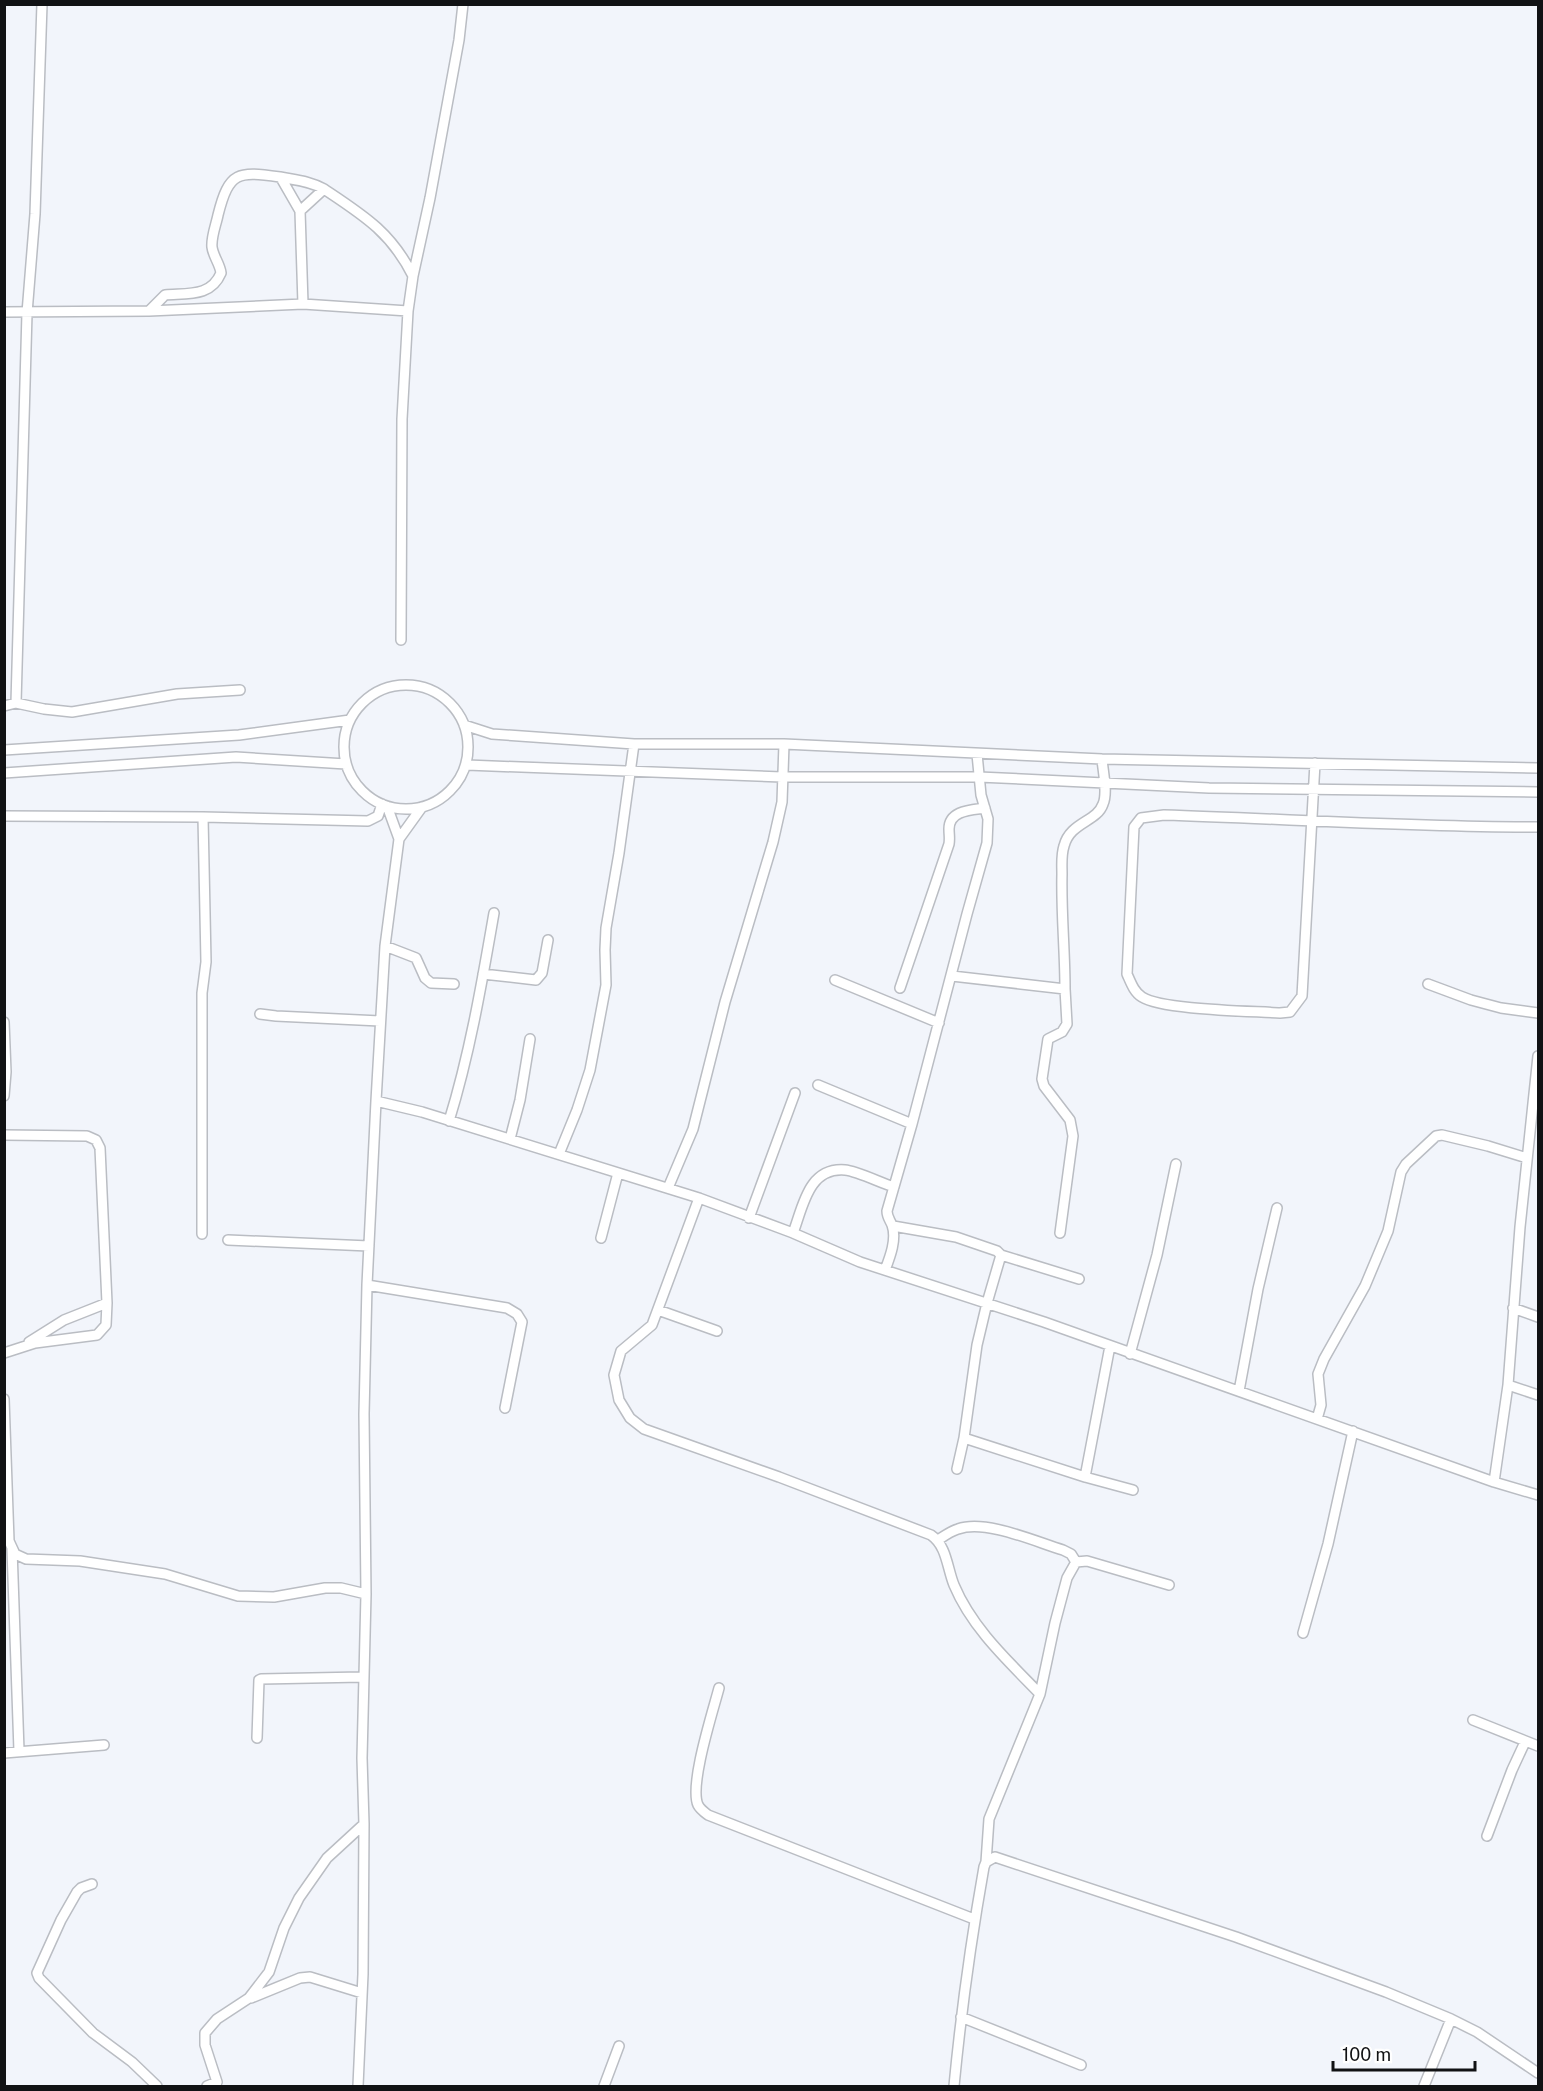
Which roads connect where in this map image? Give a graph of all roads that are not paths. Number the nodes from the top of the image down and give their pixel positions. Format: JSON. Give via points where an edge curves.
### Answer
{"nodes":[{"id":1,"x":42,"y":4,"type":"edge"},
{"id":2,"x":463,"y":4,"type":"edge"},
{"id":3,"x":281,"y":178,"type":"junction"},
{"id":4,"x":324,"y":189,"type":"junction"},
{"id":5,"x":300,"y":211,"type":"junction"},
{"id":6,"x":413,"y":276,"type":"junction"},
{"id":7,"x":303,"y":304,"type":"junction"},
{"id":8,"x":149,"y":311,"type":"junction"},
{"id":9,"x":408,"y":311,"type":"junction"},
{"id":10,"x":4,"y":312,"type":"edge"},
{"id":11,"x":27,"y":312,"type":"junction"},
{"id":12,"x":400,"y":640,"type":"dead end"},
{"id":13,"x":240,"y":690,"type":"dead end"},
{"id":14,"x":16,"y":704,"type":"junction"},
{"id":15,"x":4,"y":706,"type":"edge"},
{"id":16,"x":350,"y":720,"type":"junction"},
{"id":17,"x":464,"y":726,"type":"junction"},
{"id":18,"x":634,"y":744,"type":"junction"},
{"id":19,"x":784,"y":744,"type":"junction"},
{"id":20,"x":4,"y":750,"type":"edge"},
{"id":21,"x":977,"y":754,"type":"junction"},
{"id":22,"x":1102,"y":759,"type":"junction"},
{"id":23,"x":1315,"y":763,"type":"junction"},
{"id":24,"x":346,"y":764,"type":"junction"},
{"id":25,"x":467,"y":765,"type":"junction"},
{"id":26,"x":1539,"y":768,"type":"edge"},
{"id":27,"x":631,"y":771,"type":"junction"},
{"id":28,"x":4,"y":773,"type":"edge"},
{"id":29,"x":782,"y":777,"type":"junction"},
{"id":30,"x":979,"y":777,"type":"junction"},
{"id":31,"x":1103,"y":782,"type":"junction"},
{"id":32,"x":1313,"y":789,"type":"junction"},
{"id":33,"x":1539,"y":792,"type":"edge"},
{"id":34,"x":384,"y":805,"type":"junction"},
{"id":35,"x":422,"y":807,"type":"junction"},
{"id":36,"x":985,"y":808,"type":"junction"},
{"id":37,"x":4,"y":816,"type":"edge"},
{"id":38,"x":203,"y":816,"type":"junction"},
{"id":39,"x":1312,"y":819,"type":"junction"},
{"id":40,"x":1539,"y":827,"type":"edge"},
{"id":41,"x":399,"y":839,"type":"junction"},
{"id":42,"x":494,"y":913,"type":"dead end"},
{"id":43,"x":548,"y":940,"type":"dead end"},
{"id":44,"x":385,"y":946,"type":"junction"},
{"id":45,"x":483,"y":974,"type":"junction"},
{"id":46,"x":952,"y":976,"type":"junction"},
{"id":47,"x":836,"y":980,"type":"dead end"},
{"id":48,"x":454,"y":984,"type":"dead end"},
{"id":49,"x":1428,"y":984,"type":"dead end"},
{"id":50,"x":900,"y":988,"type":"dead end"},
{"id":51,"x":1065,"y":989,"type":"junction"},
{"id":52,"x":1539,"y":1013,"type":"edge"},
{"id":53,"x":260,"y":1014,"type":"dead end"},
{"id":54,"x":380,"y":1021,"type":"junction"},
{"id":55,"x":4,"y":1022,"type":"edge"},
{"id":56,"x":939,"y":1023,"type":"junction"},
{"id":57,"x":530,"y":1039,"type":"dead end"},
{"id":58,"x":1539,"y":1056,"type":"edge"},
{"id":59,"x":818,"y":1085,"type":"dead end"},
{"id":60,"x":795,"y":1093,"type":"dead end"},
{"id":61,"x":4,"y":1096,"type":"edge"},
{"id":62,"x":376,"y":1101,"type":"junction"},
{"id":63,"x":449,"y":1121,"type":"junction"},
{"id":64,"x":912,"y":1124,"type":"junction"},
{"id":65,"x":4,"y":1135,"type":"edge"},
{"id":66,"x":510,"y":1139,"type":"junction"},
{"id":67,"x":559,"y":1154,"type":"junction"},
{"id":68,"x":1527,"y":1158,"type":"junction"},
{"id":69,"x":1176,"y":1164,"type":"dead end"},
{"id":70,"x":618,"y":1173,"type":"junction"},
{"id":71,"x":894,"y":1187,"type":"junction"},
{"id":72,"x":668,"y":1188,"type":"junction"},
{"id":73,"x":699,"y":1198,"type":"junction"},
{"id":74,"x":1277,"y":1208,"type":"dead end"},
{"id":75,"x":748,"y":1218,"type":"junction"},
{"id":76,"x":892,"y":1226,"type":"junction"},
{"id":77,"x":794,"y":1233,"type":"junction"},
{"id":78,"x":1060,"y":1233,"type":"dead end"},
{"id":79,"x":202,"y":1234,"type":"dead end"},
{"id":80,"x":601,"y":1238,"type":"dead end"},
{"id":81,"x":228,"y":1240,"type":"dead end"},
{"id":82,"x":369,"y":1246,"type":"junction"},
{"id":83,"x":1001,"y":1255,"type":"junction"},
{"id":84,"x":885,"y":1270,"type":"junction"},
{"id":85,"x":1079,"y":1279,"type":"dead end"},
{"id":86,"x":367,"y":1285,"type":"junction"},
{"id":87,"x":107,"y":1303,"type":"junction"},
{"id":88,"x":987,"y":1303,"type":"junction"},
{"id":89,"x":1513,"y":1308,"type":"junction"},
{"id":90,"x":658,"y":1310,"type":"junction"},
{"id":91,"x":1539,"y":1317,"type":"edge"},
{"id":92,"x":717,"y":1331,"type":"dead end"},
{"id":93,"x":25,"y":1345,"type":"junction"},
{"id":94,"x":1110,"y":1346,"type":"junction"},
{"id":95,"x":4,"y":1353,"type":"edge"},
{"id":96,"x":1130,"y":1354,"type":"junction"},
{"id":97,"x":1508,"y":1385,"type":"junction"},
{"id":98,"x":1239,"y":1391,"type":"junction"},
{"id":99,"x":1539,"y":1395,"type":"edge"},
{"id":100,"x":4,"y":1400,"type":"edge"},
{"id":101,"x":505,"y":1408,"type":"dead end"},
{"id":102,"x":1317,"y":1419,"type":"junction"},
{"id":103,"x":1353,"y":1431,"type":"junction"},
{"id":104,"x":964,"y":1438,"type":"junction"},
{"id":105,"x":957,"y":1469,"type":"dead end"},
{"id":106,"x":1085,"y":1477,"type":"junction"},
{"id":107,"x":1494,"y":1482,"type":"junction"},
{"id":108,"x":1133,"y":1490,"type":"dead end"},
{"id":109,"x":1539,"y":1495,"type":"edge"},
{"id":110,"x":938,"y":1540,"type":"junction"},
{"id":111,"x":12,"y":1549,"type":"junction"},
{"id":112,"x":1076,"y":1562,"type":"junction"},
{"id":113,"x":1170,"y":1585,"type":"dead end"},
{"id":114,"x":366,"y":1594,"type":"junction"},
{"id":115,"x":1303,"y":1633,"type":"dead end"},
{"id":116,"x":362,"y":1677,"type":"junction"},
{"id":117,"x":719,"y":1688,"type":"dead end"},
{"id":118,"x":1040,"y":1694,"type":"junction"},
{"id":119,"x":1473,"y":1720,"type":"dead end"},
{"id":120,"x":257,"y":1738,"type":"dead end"},
{"id":121,"x":1525,"y":1742,"type":"junction"},
{"id":122,"x":104,"y":1745,"type":"dead end"},
{"id":123,"x":1539,"y":1746,"type":"edge"},
{"id":124,"x":19,"y":1751,"type":"junction"},
{"id":125,"x":4,"y":1753,"type":"edge"},
{"id":126,"x":364,"y":1824,"type":"junction"},
{"id":127,"x":1487,"y":1836,"type":"dead end"},
{"id":128,"x":986,"y":1862,"type":"junction"},
{"id":129,"x":92,"y":1884,"type":"dead end"},
{"id":130,"x":974,"y":1919,"type":"junction"},
{"id":131,"x":362,"y":1993,"type":"junction"},
{"id":132,"x":249,"y":1998,"type":"junction"},
{"id":133,"x":961,"y":2017,"type":"junction"},
{"id":134,"x":1451,"y":2019,"type":"junction"},
{"id":135,"x":619,"y":2046,"type":"dead end"},
{"id":136,"x":1081,"y":2065,"type":"dead end"},
{"id":137,"x":1539,"y":2073,"type":"edge"},
{"id":138,"x":218,"y":2084,"type":"edge"},
{"id":139,"x":157,"y":2086,"type":"edge"},
{"id":140,"x":207,"y":2086,"type":"edge"},
{"id":141,"x":358,"y":2086,"type":"edge"},
{"id":142,"x":604,"y":2086,"type":"edge"},
{"id":143,"x":954,"y":2086,"type":"edge"},
{"id":144,"x":1424,"y":2086,"type":"edge"}],
"edges":[{"from":1,"to":11,"type":"street","via":[[35,214]]},
{"from":2,"to":6,"type":"street"},
{"from":3,"to":4,"type":"street"},
{"from":3,"to":5,"type":"street"},
{"from":3,"to":8,"type":"street","via":[[251,173],[232,181],[222,197],[212,240],[221,273],[218,280],[203,292],[165,295]]},
{"from":4,"to":5,"type":"street"},
{"from":4,"to":6,"type":"street","via":[[381,230]]},
{"from":5,"to":7,"type":"street"},
{"from":6,"to":9,"type":"street"},
{"from":7,"to":8,"type":"street"},
{"from":7,"to":9,"type":"street"},
{"from":8,"to":11,"type":"street"},
{"from":9,"to":12,"type":"street","via":[[402,419]]},
{"from":10,"to":11,"type":"street"},
{"from":11,"to":14,"type":"street"},
{"from":13,"to":14,"type":"street","via":[[177,694],[72,712]]},
{"from":14,"to":15,"type":"street"},
{"from":16,"to":17,"type":"street","via":[[371,696],[402,685],[422,687],[440,695],[455,708]]},
{"from":16,"to":20,"type":"street","via":[[239,735]]},
{"from":16,"to":24,"type":"street","via":[[345,734]]},
{"from":17,"to":18,"type":"street","via":[[492,734]]},
{"from":17,"to":25,"type":"street"},
{"from":18,"to":19,"type":"street"},
{"from":18,"to":27,"type":"street"},
{"from":19,"to":21,"type":"street"},
{"from":19,"to":29,"type":"street"},
{"from":21,"to":22,"type":"street"},
{"from":21,"to":30,"type":"street"},
{"from":22,"to":23,"type":"street"},
{"from":22,"to":31,"type":"street"},
{"from":23,"to":26,"type":"street"},
{"from":23,"to":32,"type":"street"},
{"from":24,"to":28,"type":"street","via":[[236,757]]},
{"from":24,"to":34,"type":"street","via":[[360,788]]},
{"from":25,"to":27,"type":"street"},
{"from":25,"to":35,"type":"street","via":[[449,792]]},
{"from":27,"to":29,"type":"street"},
{"from":27,"to":67,"type":"street","via":[[606,928],[606,985],[597,1038],[577,1110]]},
{"from":29,"to":30,"type":"street"},
{"from":29,"to":72,"type":"street","via":[[782,802],[773,842],[725,1002],[693,1129]]},
{"from":30,"to":31,"type":"street"},
{"from":30,"to":36,"type":"street"},
{"from":31,"to":32,"type":"street"},
{"from":31,"to":51,"type":"street","via":[[1106,794],[1100,811],[1077,826],[1062,851]]},
{"from":32,"to":33,"type":"street"},
{"from":32,"to":39,"type":"street"},
{"from":34,"to":35,"type":"street"},
{"from":34,"to":38,"type":"street","via":[[378,816],[368,821]]},
{"from":34,"to":41,"type":"street"},
{"from":35,"to":41,"type":"street"},
{"from":36,"to":46,"type":"street","via":[[987,843]]},
{"from":36,"to":50,"type":"street","via":[[963,812],[950,822],[949,844]]},
{"from":37,"to":38,"type":"street"},
{"from":38,"to":79,"type":"street","via":[[206,962],[202,993]]},
{"from":39,"to":39,"type":"street","via":[[1302,996],[1290,1012],[1167,1005],[1143,998],[1135,991],[1128,974],[1136,822],[1164,815]]},
{"from":39,"to":40,"type":"street"},
{"from":41,"to":44,"type":"street"},
{"from":42,"to":45,"type":"street"},
{"from":43,"to":45,"type":"street","via":[[542,973],[536,980]]},
{"from":44,"to":48,"type":"street","via":[[416,958],[430,983]]},
{"from":44,"to":54,"type":"street"},
{"from":45,"to":63,"type":"street"},
{"from":46,"to":51,"type":"street"},
{"from":46,"to":56,"type":"street"},
{"from":47,"to":56,"type":"street"},
{"from":49,"to":52,"type":"street","via":[[1501,1008]]},
{"from":51,"to":78,"type":"street","via":[[1067,1024],[1062,1032],[1048,1039],[1042,1079],[1070,1120],[1072,1136]]},
{"from":53,"to":54,"type":"street"},
{"from":54,"to":62,"type":"street"},
{"from":55,"to":61,"type":"street"},
{"from":56,"to":64,"type":"street"},
{"from":57,"to":66,"type":"street"},
{"from":58,"to":68,"type":"street"},
{"from":59,"to":64,"type":"street"},
{"from":60,"to":75,"type":"street"},
{"from":62,"to":63,"type":"street"},
{"from":62,"to":82,"type":"street"},
{"from":63,"to":66,"type":"street"},
{"from":64,"to":71,"type":"street"},
{"from":65,"to":87,"type":"street","via":[[87,1136],[98,1143]]},
{"from":66,"to":67,"type":"street"},
{"from":67,"to":70,"type":"street"},
{"from":68,"to":89,"type":"street"},
{"from":68,"to":102,"type":"street","via":[[1442,1135],[1406,1164],[1378,1256],[1318,1374],[1321,1405]]},
{"from":69,"to":96,"type":"street"},
{"from":70,"to":72,"type":"street"},
{"from":70,"to":80,"type":"street"},
{"from":71,"to":76,"type":"street","via":[[887,1211]]},
{"from":71,"to":77,"type":"street","via":[[845,1170],[824,1173],[811,1185]]},
{"from":72,"to":73,"type":"street"},
{"from":73,"to":75,"type":"street"},
{"from":73,"to":90,"type":"street"},
{"from":74,"to":98,"type":"street"},
{"from":75,"to":77,"type":"street"},
{"from":76,"to":83,"type":"street","via":[[956,1237]]},
{"from":76,"to":84,"type":"street","via":[[891,1255]]},
{"from":77,"to":84,"type":"street"},
{"from":81,"to":82,"type":"street"},
{"from":82,"to":86,"type":"street"},
{"from":83,"to":85,"type":"street"},
{"from":83,"to":88,"type":"street"},
{"from":84,"to":88,"type":"street"},
{"from":86,"to":101,"type":"street","via":[[507,1308],[517,1314],[522,1322]]},
{"from":86,"to":114,"type":"street"},
{"from":87,"to":93,"type":"street","via":[[64,1320]]},
{"from":87,"to":93,"type":"street","via":[[106,1325],[97,1335]]},
{"from":88,"to":94,"type":"street"},
{"from":88,"to":104,"type":"street"},
{"from":89,"to":91,"type":"street"},
{"from":89,"to":97,"type":"street"},
{"from":90,"to":92,"type":"street"},
{"from":90,"to":110,"type":"street","via":[[652,1325],[621,1351],[614,1375],[619,1400],[637,1425]]},
{"from":93,"to":95,"type":"street"},
{"from":94,"to":96,"type":"street"},
{"from":94,"to":106,"type":"street"},
{"from":96,"to":98,"type":"street"},
{"from":97,"to":99,"type":"street"},
{"from":97,"to":107,"type":"street"},
{"from":98,"to":102,"type":"street"},
{"from":100,"to":111,"type":"street","via":[[8,1537]]},
{"from":102,"to":103,"type":"street"},
{"from":103,"to":107,"type":"street"},
{"from":103,"to":115,"type":"street"},
{"from":104,"to":105,"type":"street"},
{"from":104,"to":106,"type":"street"},
{"from":106,"to":108,"type":"street"},
{"from":107,"to":109,"type":"street"},
{"from":110,"to":112,"type":"street","via":[[958,1529],[999,1530],[1063,1550]]},
{"from":110,"to":118,"type":"street","via":[[954,1586],[974,1619],[988,1640]]},
{"from":111,"to":114,"type":"street","via":[[26,1559],[80,1561],[159,1573],[238,1596],[274,1597],[325,1588]]},
{"from":111,"to":124,"type":"street"},
{"from":112,"to":113,"type":"street"},
{"from":112,"to":118,"type":"street","via":[[1067,1578],[1052,1633]]},
{"from":114,"to":116,"type":"street"},
{"from":116,"to":120,"type":"street","via":[[259,1680]]},
{"from":116,"to":126,"type":"street"},
{"from":117,"to":130,"type":"street","via":[[696,1779],[701,1810]]},
{"from":118,"to":128,"type":"street","via":[[989,1819]]},
{"from":119,"to":121,"type":"street"},
{"from":121,"to":123,"type":"street"},
{"from":121,"to":127,"type":"street"},
{"from":122,"to":124,"type":"street"},
{"from":124,"to":125,"type":"street"},
{"from":126,"to":131,"type":"street"},
{"from":126,"to":132,"type":"street","via":[[327,1858],[299,1898],[269,1972]]},
{"from":128,"to":130,"type":"street"},
{"from":128,"to":134,"type":"street","via":[[1000,1858],[1236,1937]]},
{"from":129,"to":139,"type":"street","via":[[77,1892],[37,1973],[93,2032]]},
{"from":130,"to":133,"type":"street"},
{"from":131,"to":132,"type":"street","via":[[310,1977]]},
{"from":131,"to":141,"type":"street"},
{"from":132,"to":138,"type":"street","via":[[217,2019],[205,2033]]},
{"from":133,"to":136,"type":"street"},
{"from":133,"to":143,"type":"street"},
{"from":134,"to":137,"type":"street"},
{"from":134,"to":144,"type":"street"},
{"from":135,"to":142,"type":"street"},
{"from":138,"to":140,"type":"street"}]}
